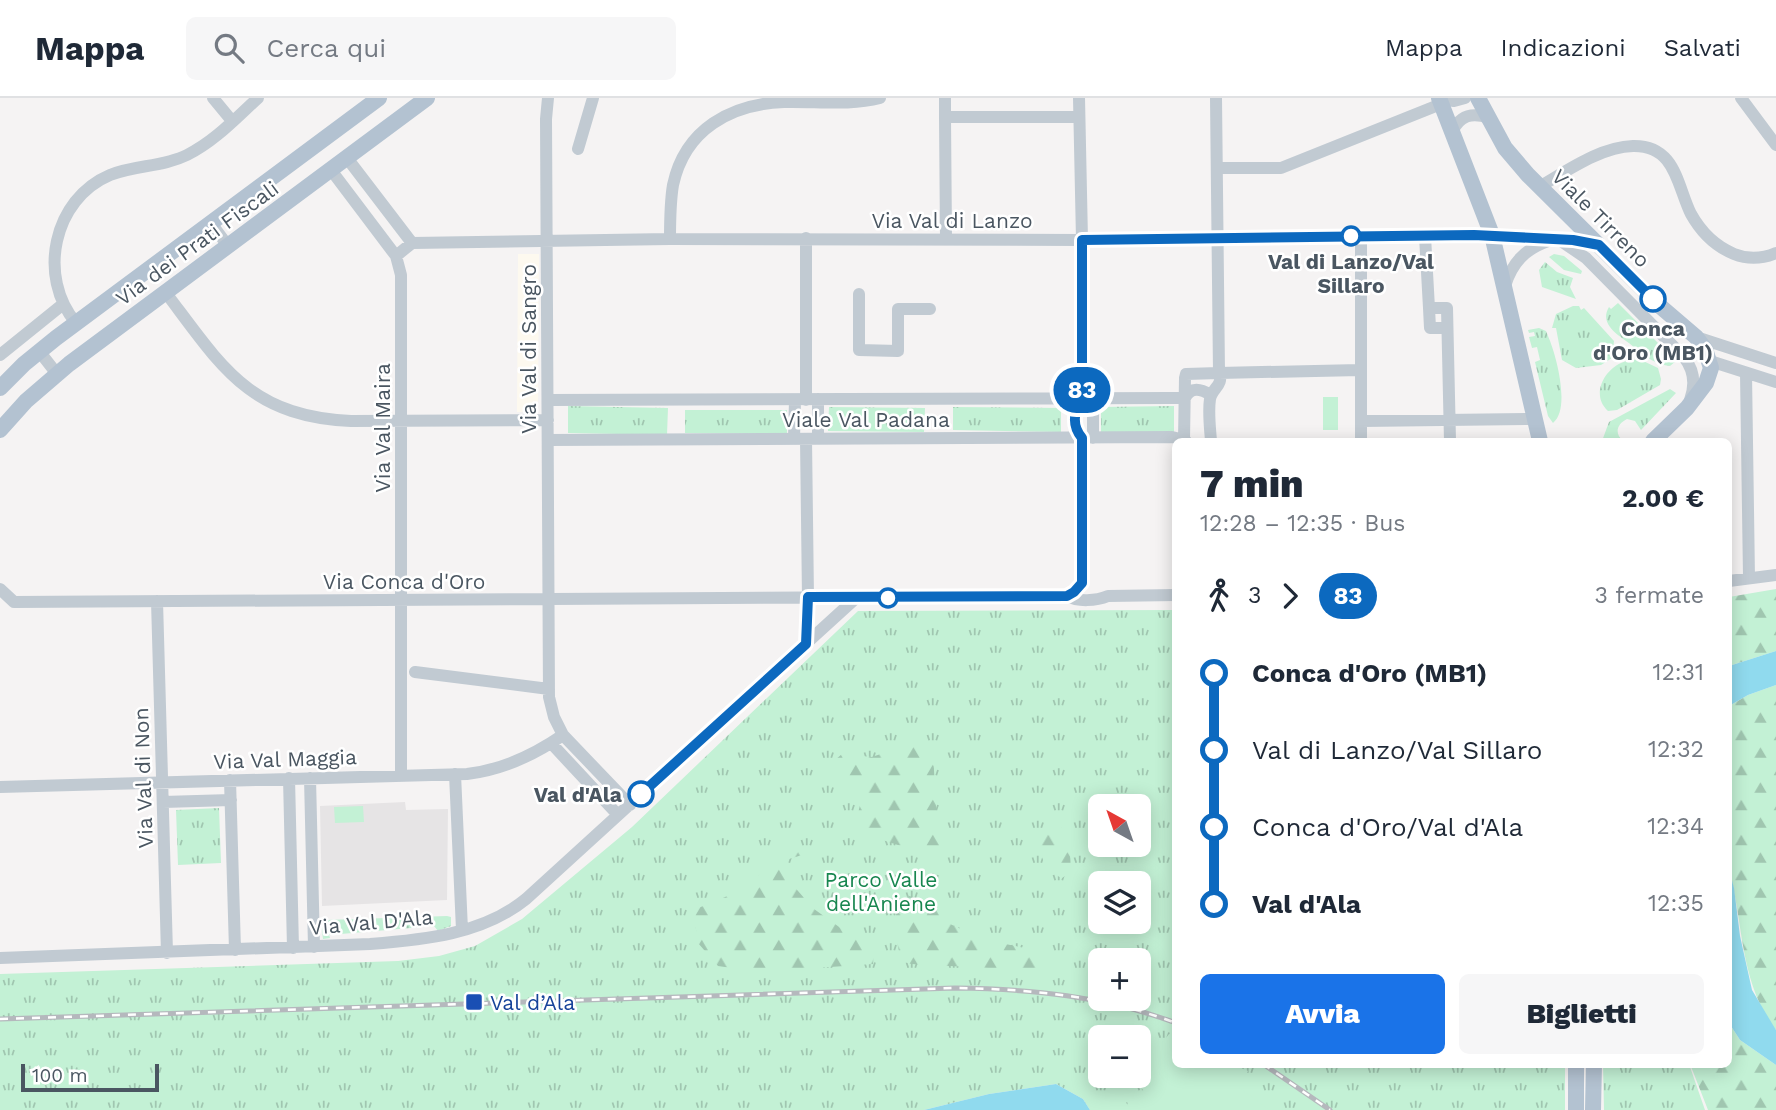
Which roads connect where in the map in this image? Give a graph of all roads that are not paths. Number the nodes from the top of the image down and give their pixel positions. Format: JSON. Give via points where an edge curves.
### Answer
{"nodes":[{"id":1,"x":213,"y":98,"type":"edge"},
{"id":2,"x":258,"y":98,"type":"edge"},
{"id":3,"x":379,"y":98,"type":"edge"},
{"id":4,"x":427,"y":98,"type":"edge"},
{"id":5,"x":548,"y":98,"type":"edge"},
{"id":6,"x":593,"y":98,"type":"edge"},
{"id":7,"x":880,"y":98,"type":"edge"},
{"id":8,"x":945,"y":98,"type":"edge"},
{"id":9,"x":1079,"y":98,"type":"edge"},
{"id":10,"x":1216,"y":98,"type":"edge"},
{"id":11,"x":1465,"y":98,"type":"edge"},
{"id":12,"x":1478,"y":98,"type":"edge"},
{"id":13,"x":1741,"y":98,"type":"edge"},
{"id":14,"x":1439,"y":100,"type":"edge"},
{"id":15,"x":945,"y":117,"type":"junction"},
{"id":16,"x":1079,"y":117,"type":"junction"},
{"id":17,"x":1489,"y":118,"type":"junction"},
{"id":18,"x":233,"y":121,"type":"junction"},
{"id":19,"x":1452,"y":132,"type":"junction"},
{"id":20,"x":1776,"y":145,"type":"edge"},
{"id":21,"x":578,"y":149,"type":"dead end"},
{"id":22,"x":347,"y":158,"type":"junction"},
{"id":23,"x":1217,"y":168,"type":"junction"},
{"id":24,"x":331,"y":170,"type":"junction"},
{"id":25,"x":1539,"y":187,"type":"junction"},
{"id":26,"x":211,"y":223,"type":"junction"},
{"id":27,"x":1492,"y":235,"type":"junction"},
{"id":28,"x":1361,"y":236,"type":"junction"},
{"id":29,"x":1424,"y":236,"type":"junction"},
{"id":30,"x":1217,"y":237,"type":"junction"},
{"id":31,"x":806,"y":238,"type":"junction"},
{"id":32,"x":670,"y":239,"type":"junction"},
{"id":33,"x":946,"y":239,"type":"junction"},
{"id":34,"x":547,"y":240,"type":"junction"},
{"id":35,"x":1082,"y":240,"type":"junction"},
{"id":36,"x":1558,"y":240,"type":"junction"},
{"id":37,"x":412,"y":243,"type":"junction"},
{"id":38,"x":1599,"y":245,"type":"junction"},
{"id":39,"x":228,"y":246,"type":"junction"},
{"id":40,"x":1776,"y":253,"type":"edge"},
{"id":41,"x":396,"y":256,"type":"junction"},
{"id":42,"x":1505,"y":286,"type":"junction"},
{"id":43,"x":166,"y":293,"type":"junction"},
{"id":44,"x":859,"y":294,"type":"dead end"},
{"id":45,"x":62,"y":305,"type":"junction"},
{"id":46,"x":1429,"y":308,"type":"junction"},
{"id":47,"x":930,"y":309,"type":"dead end"},
{"id":48,"x":76,"y":323,"type":"junction"},
{"id":49,"x":1447,"y":328,"type":"junction"},
{"id":50,"x":1696,"y":337,"type":"junction"},
{"id":51,"x":39,"y":351,"type":"junction"},
{"id":52,"x":0,"y":355,"type":"edge"},
{"id":53,"x":1710,"y":362,"type":"junction"},
{"id":54,"x":1776,"y":363,"type":"edge"},
{"id":55,"x":1360,"y":370,"type":"junction"},
{"id":56,"x":1219,"y":373,"type":"junction"},
{"id":57,"x":1746,"y":373,"type":"junction"},
{"id":58,"x":57,"y":374,"type":"junction"},
{"id":59,"x":3,"y":378,"type":"edge"},
{"id":60,"x":1776,"y":382,"type":"edge"},
{"id":61,"x":1211,"y":395,"type":"junction"},
{"id":62,"x":1087,"y":398,"type":"junction"},
{"id":63,"x":1185,"y":398,"type":"junction"},
{"id":64,"x":549,"y":400,"type":"junction"},
{"id":65,"x":806,"y":400,"type":"junction"},
{"id":66,"x":1687,"y":408,"type":"junction"},
{"id":67,"x":1534,"y":419,"type":"junction"},
{"id":68,"x":548,"y":420,"type":"junction"},
{"id":69,"x":1361,"y":421,"type":"junction"},
{"id":70,"x":1450,"y":421,"type":"junction"},
{"id":71,"x":402,"y":422,"type":"junction"},
{"id":72,"x":0,"y":430,"type":"edge"},
{"id":73,"x":1087,"y":438,"type":"junction"},
{"id":74,"x":1178,"y":438,"type":"edge"},
{"id":75,"x":1185,"y":438,"type":"edge"},
{"id":76,"x":1211,"y":438,"type":"edge"},
{"id":77,"x":1361,"y":438,"type":"edge"},
{"id":78,"x":1450,"y":438,"type":"edge"},
{"id":79,"x":1539,"y":438,"type":"edge"},
{"id":80,"x":1656,"y":438,"type":"edge"},
{"id":81,"x":806,"y":439,"type":"junction"},
{"id":82,"x":548,"y":440,"type":"junction"},
{"id":83,"x":1776,"y":575,"type":"edge"},
{"id":84,"x":1749,"y":578,"type":"junction"},
{"id":85,"x":1732,"y":581,"type":"edge"},
{"id":86,"x":1082,"y":583,"type":"junction"},
{"id":87,"x":2,"y":594,"type":"edge"},
{"id":88,"x":1172,"y":595,"type":"edge"},
{"id":89,"x":1067,"y":596,"type":"junction"},
{"id":90,"x":1108,"y":596,"type":"junction"},
{"id":91,"x":808,"y":597,"type":"junction"},
{"id":92,"x":856,"y":598,"type":"junction"},
{"id":93,"x":547,"y":599,"type":"junction"},
{"id":94,"x":402,"y":600,"type":"junction"},
{"id":95,"x":157,"y":601,"type":"junction"},
{"id":96,"x":806,"y":644,"type":"junction"},
{"id":97,"x":415,"y":672,"type":"dead end"},
{"id":98,"x":549,"y":689,"type":"junction"},
{"id":99,"x":563,"y":735,"type":"junction"},
{"id":100,"x":551,"y":743,"type":"junction"},
{"id":101,"x":455,"y":774,"type":"junction"},
{"id":102,"x":401,"y":775,"type":"junction"},
{"id":103,"x":289,"y":778,"type":"junction"},
{"id":104,"x":310,"y":778,"type":"junction"},
{"id":105,"x":230,"y":780,"type":"junction"},
{"id":106,"x":162,"y":781,"type":"junction"},
{"id":107,"x":0,"y":787,"type":"edge"},
{"id":108,"x":231,"y":800,"type":"junction"},
{"id":109,"x":163,"y":802,"type":"junction"},
{"id":110,"x":630,"y":805,"type":"junction"},
{"id":111,"x":618,"y":816,"type":"junction"},
{"id":112,"x":462,"y":930,"type":"junction"},
{"id":113,"x":314,"y":947,"type":"junction"},
{"id":114,"x":293,"y":948,"type":"junction"},
{"id":115,"x":234,"y":950,"type":"junction"},
{"id":116,"x":167,"y":953,"type":"junction"},
{"id":117,"x":0,"y":958,"type":"edge"},
{"id":118,"x":1576,"y":1068,"type":"edge"},
{"id":119,"x":1594,"y":1068,"type":"edge"},
{"id":120,"x":1576,"y":1110,"type":"edge"},
{"id":121,"x":1593,"y":1110,"type":"edge"}],
"edges":[{"from":1,"to":18,"type":"street"},
{"from":2,"to":18,"type":"street"},
{"from":3,"to":26,"type":"main road","name":"Via dei Prati Fiscali"},
{"from":4,"to":22,"type":"main road","name":"Via dei Prati Fiscali"},
{"from":5,"to":34,"type":"street","name":"Via Val di Sangro"},
{"from":6,"to":21,"type":"street"},
{"from":7,"to":32,"type":"street","via":[[762,104],[721,118],[698,137],[679,167],[671,197]]},
{"from":8,"to":15,"type":"street"},
{"from":9,"to":16,"type":"street"},
{"from":10,"to":23,"type":"street"},
{"from":11,"to":14,"type":"street"},
{"from":12,"to":17,"type":"main road","name":"Viale Tirreno"},
{"from":13,"to":20,"type":"street"},
{"from":14,"to":19,"type":"main road"},
{"from":14,"to":23,"type":"street","via":[[1281,168]]},
{"from":15,"to":16,"type":"street"},
{"from":15,"to":33,"type":"street"},
{"from":16,"to":35,"type":"street"},
{"from":17,"to":19,"type":"street","via":[[1466,116]]},
{"from":17,"to":25,"type":"main road","name":"Viale Tirreno","via":[[1508,152]]},
{"from":18,"to":45,"type":"street","via":[[184,156],[115,173],[82,194],[67,214],[55,245]]},
{"from":19,"to":27,"type":"main road"},
{"from":22,"to":24,"type":"main road","name":"Via dei Prati Fiscali"},
{"from":22,"to":37,"type":"street"},
{"from":23,"to":30,"type":"street"},
{"from":24,"to":39,"type":"main road","name":"Via dei Prati Fiscali"},
{"from":24,"to":41,"type":"street","name":"Via Val Maira"},
{"from":25,"to":38,"type":"main road","name":"Viale Tirreno"},
{"from":25,"to":40,"type":"street","via":[[1608,152],[1628,146],[1646,148],[1675,170],[1692,215],[1712,242],[1748,258]]},
{"from":26,"to":39,"type":"street"},
{"from":26,"to":48,"type":"main road","name":"Via dei Prati Fiscali"},
{"from":27,"to":29,"type":"street","name":"Via Val di Lanzo"},
{"from":27,"to":36,"type":"street","name":"Via Val di Lanzo"},
{"from":27,"to":42,"type":"main road"},
{"from":28,"to":29,"type":"street","name":"Via Val di Lanzo"},
{"from":28,"to":30,"type":"street","name":"Via Val di Lanzo"},
{"from":28,"to":55,"type":"street"},
{"from":29,"to":46,"type":"street"},
{"from":30,"to":35,"type":"street","name":"Via Val di Lanzo"},
{"from":30,"to":56,"type":"street"},
{"from":31,"to":32,"type":"street","name":"Via Val di Lanzo"},
{"from":31,"to":33,"type":"street","name":"Via Val di Lanzo"},
{"from":31,"to":65,"type":"street"},
{"from":32,"to":34,"type":"street","name":"Via Val di Lanzo"},
{"from":33,"to":35,"type":"street","name":"Via Val di Lanzo"},
{"from":34,"to":37,"type":"street","name":"Via Val di Lanzo"},
{"from":34,"to":64,"type":"street","name":"Via Val di Sangro"},
{"from":35,"to":62,"type":"street"},
{"from":36,"to":38,"type":"street","name":"Via Val di Lanzo"},
{"from":36,"to":42,"type":"street","via":[[1536,245],[1522,255]]},
{"from":36,"to":66,"type":"street","name":"Viale Tirreno","via":[[1586,258],[1687,360],[1694,384]]},
{"from":37,"to":41,"type":"street"},
{"from":38,"to":50,"type":"main road","name":"Viale Tirreno"},
{"from":39,"to":43,"type":"main road","name":"Via dei Prati Fiscali"},
{"from":41,"to":71,"type":"street","name":"Via Val Maira","via":[[401,275]]},
{"from":42,"to":67,"type":"main road"},
{"from":43,"to":58,"type":"main road","name":"Via dei Prati Fiscali"},
{"from":43,"to":71,"type":"street","via":[[229,374],[264,399],[321,419]]},
{"from":44,"to":47,"type":"street","via":[[859,350],[898,351],[898,309]]},
{"from":45,"to":48,"type":"street"},
{"from":45,"to":52,"type":"street"},
{"from":46,"to":49,"type":"street","via":[[1430,328]]},
{"from":46,"to":49,"type":"street","via":[[1447,308]]},
{"from":48,"to":51,"type":"main road","name":"Via dei Prati Fiscali"},
{"from":49,"to":70,"type":"street"},
{"from":50,"to":53,"type":"main road"},
{"from":50,"to":54,"type":"street","name":"Viale Tirreno"},
{"from":51,"to":58,"type":"street"},
{"from":51,"to":59,"type":"main road","name":"Via dei Prati Fiscali"},
{"from":53,"to":57,"type":"street"},
{"from":53,"to":66,"type":"main road","via":[[1706,383]]},
{"from":55,"to":56,"type":"street"},
{"from":55,"to":69,"type":"street"},
{"from":56,"to":61,"type":"street","via":[[1220,382]]},
{"from":56,"to":63,"type":"street","via":[[1188,373]]},
{"from":57,"to":60,"type":"street"},
{"from":57,"to":84,"type":"street"},
{"from":58,"to":72,"type":"main road","name":"Via dei Prati Fiscali"},
{"from":61,"to":63,"type":"street","name":"Viale Val Padana","via":[[1194,389]]},
{"from":61,"to":76,"type":"street"},
{"from":62,"to":63,"type":"street","name":"Viale Val Padana"},
{"from":62,"to":65,"type":"street","name":"Viale Val Padana"},
{"from":62,"to":73,"type":"street","via":[[1076,410],[1075,420],[1076,430]]},
{"from":63,"to":75,"type":"street"},
{"from":64,"to":65,"type":"street","name":"Viale Val Padana"},
{"from":64,"to":68,"type":"street","name":"Via Val di Sangro"},
{"from":65,"to":81,"type":"street"},
{"from":65,"to":81,"type":"street"},
{"from":66,"to":80,"type":"main road"},
{"from":67,"to":70,"type":"street"},
{"from":67,"to":79,"type":"main road"},
{"from":68,"to":71,"type":"street"},
{"from":68,"to":82,"type":"street","name":"Via Val di Sangro"},
{"from":69,"to":70,"type":"street"},
{"from":69,"to":77,"type":"street"},
{"from":70,"to":78,"type":"street"},
{"from":71,"to":94,"type":"street","name":"Via Val Maira"},
{"from":73,"to":74,"type":"street","name":"Viale Val Padana"},
{"from":73,"to":81,"type":"street","name":"Viale Val Padana"},
{"from":73,"to":86,"type":"street"},
{"from":81,"to":82,"type":"street","name":"Viale Val Padana"},
{"from":81,"to":91,"type":"street"},
{"from":82,"to":93,"type":"street","name":"Via Val di Sangro"},
{"from":83,"to":84,"type":"street"},
{"from":84,"to":85,"type":"street"},
{"from":86,"to":89,"type":"street"},
{"from":86,"to":90,"type":"street","via":[[1092,592]]},
{"from":87,"to":95,"type":"street","name":"Via Conca d'Oro","via":[[14,602]]},
{"from":88,"to":90,"type":"street"},
{"from":89,"to":90,"type":"street","via":[[1081,600]]},
{"from":89,"to":92,"type":"street"},
{"from":91,"to":92,"type":"street","name":"Via Conca d'Oro"},
{"from":91,"to":93,"type":"street","name":"Via Conca d'Oro"},
{"from":91,"to":96,"type":"street"},
{"from":92,"to":96,"type":"street","name":"Via Val D'Ala"},
{"from":93,"to":94,"type":"street","name":"Via Conca d'Oro"},
{"from":93,"to":98,"type":"street","name":"Via Val di Sangro"},
{"from":94,"to":95,"type":"street","name":"Via Conca d'Oro"},
{"from":94,"to":102,"type":"street","name":"Via Val Maira"},
{"from":95,"to":106,"type":"street","name":"Via Val di Non"},
{"from":96,"to":110,"type":"street","name":"Via Val D'Ala"},
{"from":97,"to":98,"type":"street"},
{"from":98,"to":99,"type":"street","name":"Via Val di Sangro"},
{"from":99,"to":100,"type":"street","name":"Via Val Maggia"},
{"from":99,"to":110,"type":"street"},
{"from":100,"to":101,"type":"street","name":"Via Val Maggia","via":[[500,768]]},
{"from":100,"to":111,"type":"street"},
{"from":101,"to":102,"type":"street","name":"Via Val Maggia"},
{"from":101,"to":112,"type":"street"},
{"from":102,"to":104,"type":"street","name":"Via Val Maggia"},
{"from":103,"to":104,"type":"street","name":"Via Val Maggia"},
{"from":103,"to":105,"type":"street","name":"Via Val Maggia"},
{"from":103,"to":114,"type":"street"},
{"from":104,"to":113,"type":"street"},
{"from":105,"to":106,"type":"street","name":"Via Val Maggia"},
{"from":105,"to":108,"type":"street"},
{"from":106,"to":107,"type":"street","name":"Via Val Maggia"},
{"from":106,"to":109,"type":"street","name":"Via Val di Non"},
{"from":108,"to":109,"type":"street"},
{"from":108,"to":115,"type":"street"},
{"from":109,"to":116,"type":"street","name":"Via Val di Non"},
{"from":110,"to":111,"type":"street","name":"Via Val D'Ala"},
{"from":111,"to":112,"type":"street","name":"Via Val D'Ala","via":[[521,904]]},
{"from":112,"to":113,"type":"street","name":"Via Val D'Ala","via":[[410,941]]},
{"from":113,"to":114,"type":"street","name":"Via Val D'Ala"},
{"from":114,"to":115,"type":"street","name":"Via Val D'Ala"},
{"from":115,"to":116,"type":"street","name":"Via Val D'Ala"},
{"from":116,"to":117,"type":"street","name":"Via Val D'Ala"},
{"from":118,"to":120,"type":"main road"},
{"from":119,"to":121,"type":"main road"}]}
